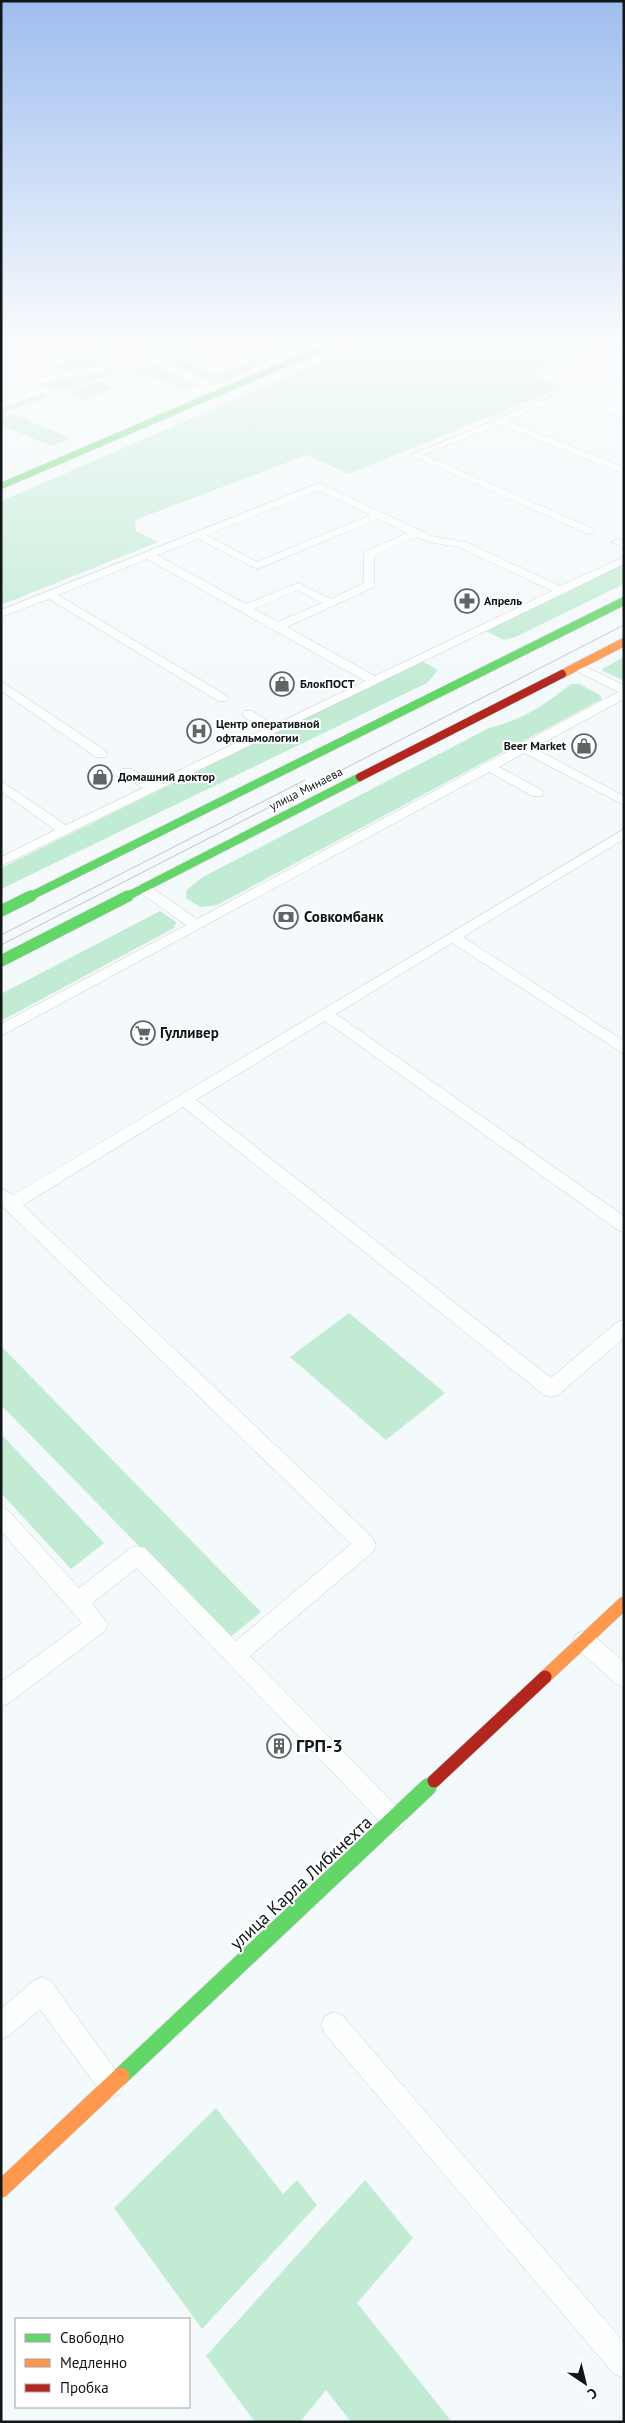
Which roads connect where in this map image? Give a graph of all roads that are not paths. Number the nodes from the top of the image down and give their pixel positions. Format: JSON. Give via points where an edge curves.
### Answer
{"nodes":[{"id":1,"x":64,"y":459,"type":"edge"},
{"id":2,"x":425,"y":459,"type":"edge"},
{"id":3,"x":593,"y":459,"type":"edge"},
{"id":4,"x":624,"y":472,"type":"edge"},
{"id":5,"x":1,"y":486,"type":"edge"},
{"id":6,"x":378,"y":515,"type":"junction"},
{"id":7,"x":590,"y":531,"type":"dead end"},
{"id":8,"x":416,"y":533,"type":"junction"},
{"id":9,"x":199,"y":535,"type":"junction"},
{"id":10,"x":148,"y":555,"type":"junction"},
{"id":11,"x":624,"y":560,"type":"edge"},
{"id":12,"x":561,"y":591,"type":"junction"},
{"id":13,"x":50,"y":595,"type":"junction"},
{"id":14,"x":624,"y":601,"type":"edge"},
{"id":15,"x":331,"y":603,"type":"junction"},
{"id":16,"x":245,"y":609,"type":"junction"},
{"id":17,"x":1,"y":614,"type":"edge"},
{"id":18,"x":278,"y":627,"type":"junction"},
{"id":19,"x":624,"y":642,"type":"edge"},
{"id":20,"x":576,"y":666,"type":"junction"},
{"id":21,"x":375,"y":681,"type":"junction"},
{"id":22,"x":1,"y":685,"type":"edge"},
{"id":23,"x":624,"y":690,"type":"edge"},
{"id":24,"x":624,"y":694,"type":"edge"},
{"id":25,"x":222,"y":698,"type":"dead end"},
{"id":26,"x":248,"y":714,"type":"dead end"},
{"id":27,"x":274,"y":730,"type":"junction"},
{"id":28,"x":522,"y":747,"type":"junction"},
{"id":29,"x":101,"y":754,"type":"dead end"},
{"id":30,"x":488,"y":766,"type":"junction"},
{"id":31,"x":127,"y":772,"type":"dead end"},
{"id":32,"x":1,"y":785,"type":"edge"},
{"id":33,"x":153,"y":789,"type":"junction"},
{"id":34,"x":537,"y":793,"type":"dead end"},
{"id":35,"x":624,"y":801,"type":"edge"},
{"id":36,"x":65,"y":831,"type":"junction"},
{"id":37,"x":624,"y":833,"type":"edge"},
{"id":38,"x":1,"y":862,"type":"edge"},
{"id":39,"x":143,"y":888,"type":"junction"},
{"id":40,"x":1,"y":911,"type":"edge"},
{"id":41,"x":196,"y":925,"type":"junction"},
{"id":42,"x":453,"y":937,"type":"junction"},
{"id":43,"x":1,"y":961,"type":"edge"},
{"id":44,"x":326,"y":1014,"type":"junction"},
{"id":45,"x":1,"y":1031,"type":"edge"},
{"id":46,"x":624,"y":1049,"type":"edge"},
{"id":47,"x":184,"y":1099,"type":"junction"},
{"id":48,"x":6,"y":1199,"type":"edge"},
{"id":49,"x":624,"y":1225,"type":"edge"},
{"id":50,"x":624,"y":1327,"type":"edge"},
{"id":51,"x":1,"y":1516,"type":"edge"},
{"id":52,"x":78,"y":1602,"type":"junction"},
{"id":53,"x":624,"y":1603,"type":"edge"},
{"id":54,"x":584,"y":1641,"type":"junction"},
{"id":55,"x":235,"y":1655,"type":"junction"},
{"id":56,"x":624,"y":1677,"type":"edge"},
{"id":57,"x":1,"y":1696,"type":"edge"},
{"id":58,"x":394,"y":1820,"type":"junction"},
{"id":59,"x":334,"y":2025,"type":"dead end"},
{"id":60,"x":1,"y":2026,"type":"edge"},
{"id":61,"x":111,"y":2085,"type":"junction"},
{"id":62,"x":1,"y":2189,"type":"edge"},
{"id":63,"x":624,"y":2364,"type":"edge"}],
"edges":[{"from":1,"to":5,"type":"main road"},
{"from":2,"to":7,"type":"lane"},
{"from":3,"to":4,"type":"lane"},
{"from":6,"to":8,"type":"lane"},
{"from":6,"to":9,"type":"lane","via":[[319,486]]},
{"from":6,"to":9,"type":"lane","via":[[257,566]]},
{"from":8,"to":12,"type":"lane","via":[[429,539],[462,544]]},
{"from":8,"to":15,"type":"lane","via":[[368,554],[370,585]]},
{"from":9,"to":10,"type":"lane"},
{"from":10,"to":13,"type":"lane"},
{"from":10,"to":16,"type":"lane"},
{"from":11,"to":12,"type":"lane"},
{"from":12,"to":21,"type":"lane"},
{"from":13,"to":17,"type":"lane"},
{"from":13,"to":25,"type":"lane"},
{"from":14,"to":40,"type":"main road","name":"улица Минаева"},
{"from":15,"to":16,"type":"lane","via":[[298,586]]},
{"from":15,"to":18,"type":"lane"},
{"from":16,"to":18,"type":"lane"},
{"from":18,"to":21,"type":"lane"},
{"from":19,"to":20,"type":"main road","name":"улица Минаева"},
{"from":20,"to":23,"type":"lane"},
{"from":20,"to":39,"type":"main road","name":"улица Минаева"},
{"from":21,"to":27,"type":"lane"},
{"from":22,"to":29,"type":"lane"},
{"from":24,"to":28,"type":"lane"},
{"from":26,"to":27,"type":"lane"},
{"from":27,"to":33,"type":"lane"},
{"from":28,"to":30,"type":"lane"},
{"from":28,"to":35,"type":"lane"},
{"from":30,"to":34,"type":"lane"},
{"from":30,"to":41,"type":"lane"},
{"from":31,"to":33,"type":"lane"},
{"from":32,"to":36,"type":"lane"},
{"from":33,"to":36,"type":"lane"},
{"from":36,"to":38,"type":"lane"},
{"from":37,"to":42,"type":"lane"},
{"from":39,"to":41,"type":"lane"},
{"from":39,"to":43,"type":"main road","name":"улица Минаева"},
{"from":41,"to":45,"type":"lane"},
{"from":42,"to":44,"type":"lane"},
{"from":42,"to":46,"type":"lane"},
{"from":44,"to":47,"type":"lane"},
{"from":44,"to":49,"type":"lane"},
{"from":47,"to":48,"type":"lane"},
{"from":47,"to":50,"type":"lane","via":[[551,1389]]},
{"from":48,"to":55,"type":"lane","via":[[366,1545]]},
{"from":51,"to":52,"type":"lane"},
{"from":52,"to":55,"type":"lane","via":[[138,1555]]},
{"from":52,"to":57,"type":"lane","via":[[97,1624]]},
{"from":53,"to":54,"type":"main road","name":"улица Карла Либкнехта"},
{"from":54,"to":56,"type":"lane"},
{"from":54,"to":58,"type":"main road","name":"улица Карла Либкнехта"},
{"from":55,"to":58,"type":"lane"},
{"from":58,"to":61,"type":"main road","name":"улица Карла Либкнехта"},
{"from":59,"to":63,"type":"lane"},
{"from":60,"to":61,"type":"lane","via":[[42,1990]]},
{"from":61,"to":62,"type":"main road","name":"улица Карла Либкнехта"}]}
